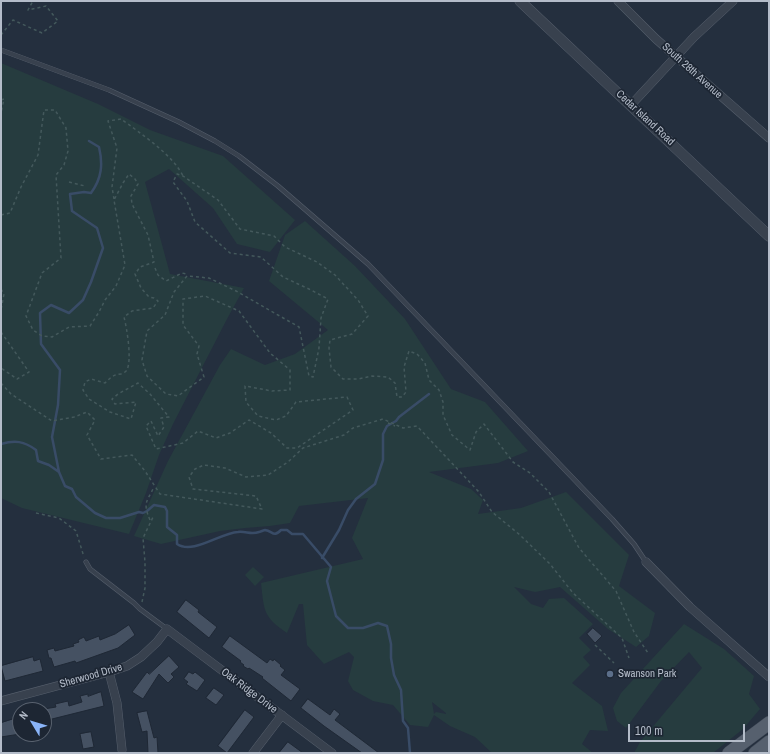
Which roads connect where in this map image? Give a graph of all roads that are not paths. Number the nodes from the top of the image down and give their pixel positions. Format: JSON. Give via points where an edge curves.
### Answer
{"nodes":[{"id":1,"x":520,"y":1,"type":"edge"},
{"id":2,"x":618,"y":1,"type":"edge"},
{"id":3,"x":733,"y":1,"type":"edge"},
{"id":4,"x":1,"y":50,"type":"edge"},
{"id":5,"x":675,"y":56,"type":"junction"},
{"id":6,"x":631,"y":105,"type":"junction"},
{"id":7,"x":769,"y":138,"type":"edge"},
{"id":8,"x":769,"y":236,"type":"edge"},
{"id":9,"x":86,"y":562,"type":"road end"},
{"id":10,"x":646,"y":562,"type":"joint"},
{"id":11,"x":167,"y":629,"type":"junction"},
{"id":12,"x":109,"y":672,"type":"junction"},
{"id":13,"x":769,"y":677,"type":"edge"},
{"id":14,"x":1,"y":701,"type":"edge"},
{"id":15,"x":282,"y":715,"type":"junction"},
{"id":16,"x":769,"y":723,"type":"edge"},
{"id":17,"x":769,"y":742,"type":"edge"},
{"id":18,"x":122,"y":750,"type":"dead end"},
{"id":19,"x":253,"y":753,"type":"edge"},
{"id":20,"x":332,"y":753,"type":"edge"},
{"id":21,"x":729,"y":753,"type":"edge"},
{"id":22,"x":755,"y":753,"type":"edge"}],
"edges":[{"from":1,"to":6,"type":"street","name":"Cedar Island Road"},
{"from":2,"to":5,"type":"street","name":"South 28th Avenue"},
{"from":3,"to":5,"type":"street"},
{"from":4,"to":10,"type":"lane","via":[[109,90],[179,122],[239,156],[278,186],[368,264],[612,519]]},
{"from":5,"to":6,"type":"street"},
{"from":5,"to":7,"type":"street","name":"South 28th Avenue"},
{"from":6,"to":8,"type":"street","name":"Cedar Island Road"},
{"from":9,"to":11,"type":"lane","via":[[90,569]]},
{"from":10,"to":13,"type":"street","via":[[690,607]]},
{"from":11,"to":12,"type":"street","name":"Sherwood Drive","via":[[141,657],[127,666]]},
{"from":11,"to":15,"type":"street","name":"Oak Ridge Drive"},
{"from":12,"to":14,"type":"street","name":"Sherwood Drive"},
{"from":12,"to":18,"type":"street","via":[[117,703]]},
{"from":15,"to":19,"type":"street"},
{"from":15,"to":20,"type":"street","name":"Oak Ridge Drive"},
{"from":16,"to":21,"type":"main road"},
{"from":17,"to":22,"type":"main road"}]}
